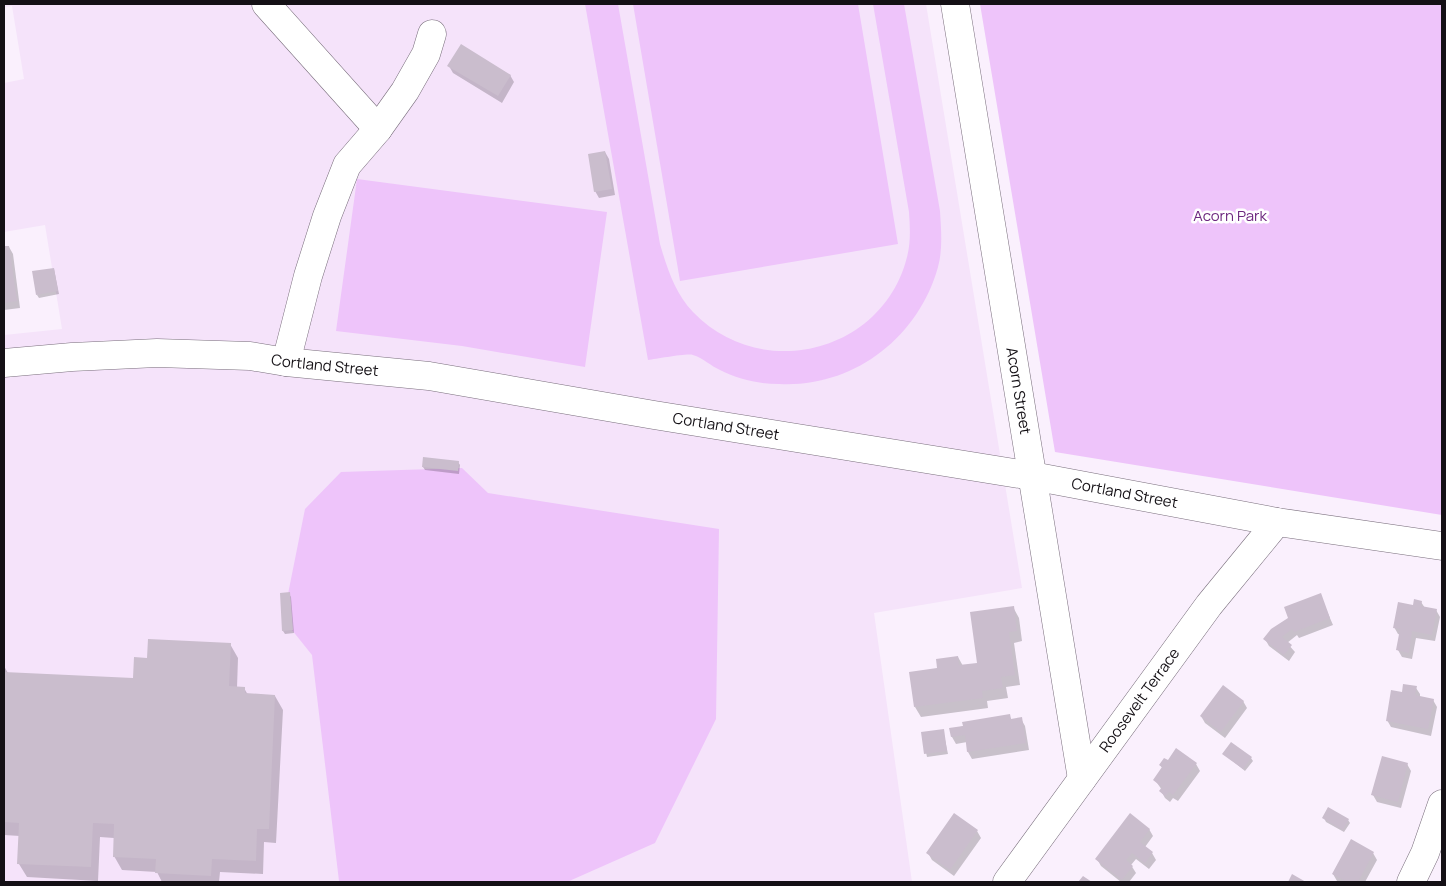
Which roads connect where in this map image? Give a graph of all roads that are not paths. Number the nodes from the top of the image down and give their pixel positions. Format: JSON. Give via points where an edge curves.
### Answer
{"nodes":[{"id":1,"x":266,"y":4,"type":"edge"},
{"id":2,"x":956,"y":4,"type":"edge"},
{"id":3,"x":432,"y":34,"type":"dead end"},
{"id":4,"x":378,"y":129,"type":"junction"},
{"id":5,"x":286,"y":362,"type":"junction"},
{"id":6,"x":4,"y":363,"type":"edge"},
{"id":7,"x":1032,"y":476,"type":"junction"},
{"id":8,"x":1277,"y":522,"type":"junction"},
{"id":9,"x":1442,"y":546,"type":"edge"},
{"id":10,"x":1082,"y":779,"type":"junction"},
{"id":11,"x":1442,"y":804,"type":"edge"},
{"id":12,"x":1007,"y":882,"type":"edge"},
{"id":13,"x":1411,"y":882,"type":"edge"}],
"edges":[{"from":1,"to":4,"type":"street"},
{"from":2,"to":7,"type":"street","name":"Acorn Street"},
{"from":3,"to":4,"type":"street","via":[[426,54],[405,91]]},
{"from":4,"to":5,"type":"street","via":[[347,165],[308,276]]},
{"from":5,"to":6,"type":"street","name":"Cortland Street","via":[[250,356],[152,353]]},
{"from":5,"to":7,"type":"street","name":"Cortland Street","via":[[430,376]]},
{"from":7,"to":8,"type":"street","name":"Cortland Street"},
{"from":7,"to":10,"type":"street","name":"Acorn Street"},
{"from":8,"to":9,"type":"street","name":"Cortland Street"},
{"from":8,"to":10,"type":"street","name":"Roosevelt Terrace","via":[[1209,605]]},
{"from":10,"to":12,"type":"street","name":"Roosevelt Terrace"},
{"from":11,"to":13,"type":"street"}]}
